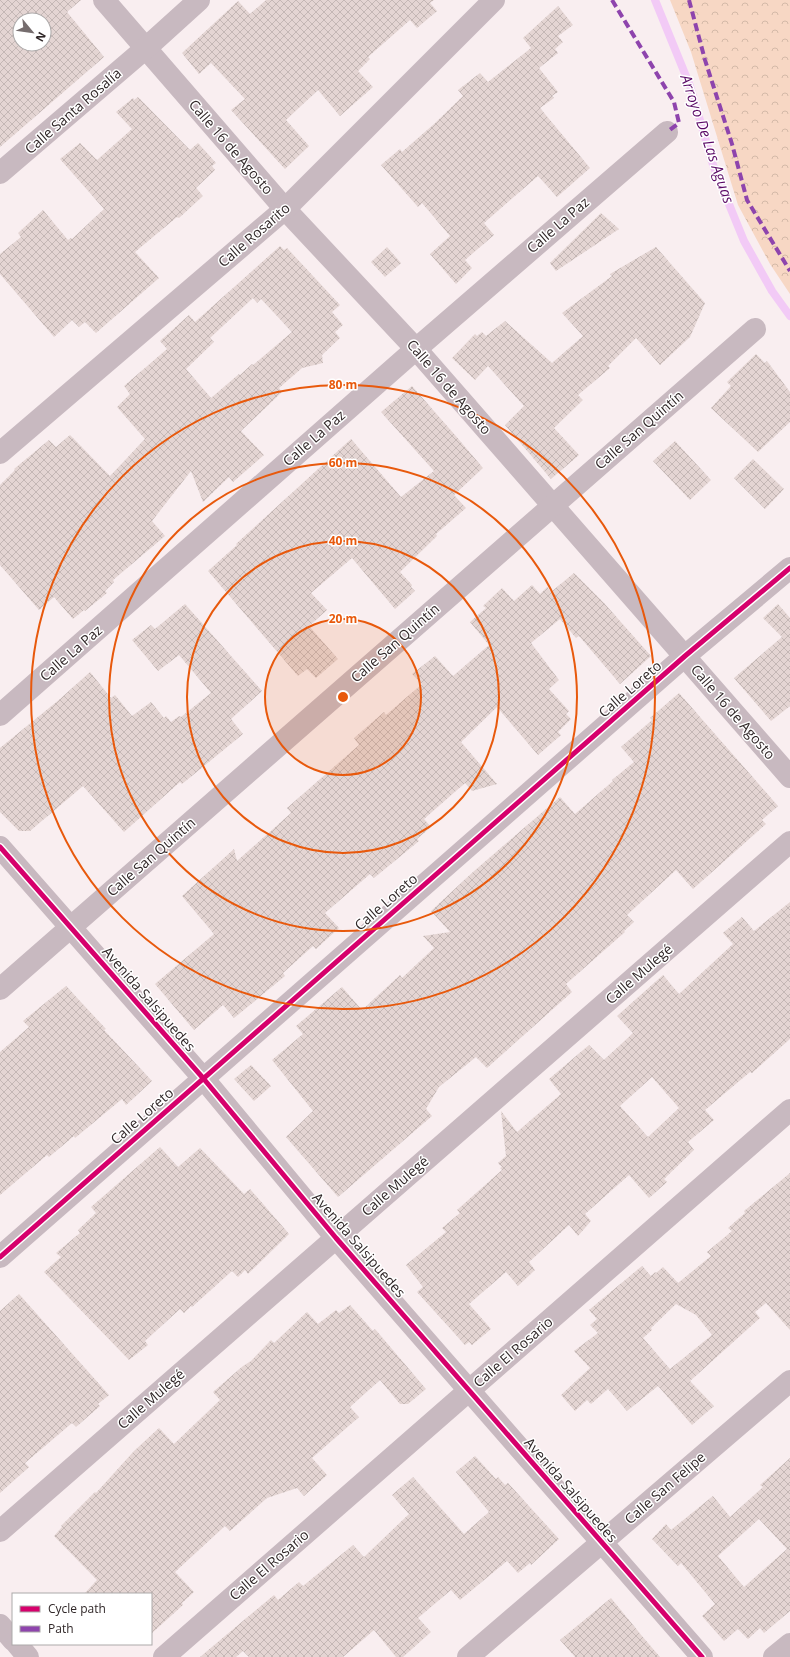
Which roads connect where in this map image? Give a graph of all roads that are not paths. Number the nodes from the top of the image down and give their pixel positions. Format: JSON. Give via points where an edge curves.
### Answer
{"nodes":[{"id":1,"x":104,"y":0,"type":"edge"},
{"id":2,"x":199,"y":0,"type":"edge"},
{"id":3,"x":494,"y":0,"type":"edge"},
{"id":4,"x":146,"y":48,"type":"junction"},
{"id":5,"x":667,"y":132,"type":"dead end"},
{"id":6,"x":0,"y":173,"type":"edge"},
{"id":7,"x":285,"y":209,"type":"junction"},
{"id":8,"x":755,"y":329,"type":"dead end"},
{"id":9,"x":416,"y":349,"type":"junction"},
{"id":10,"x":0,"y":453,"type":"edge"},
{"id":11,"x":552,"y":506,"type":"junction"},
{"id":12,"x":790,"y":568,"type":"edge"},
{"id":13,"x":685,"y":656,"type":"junction"},
{"id":14,"x":0,"y":715,"type":"edge"},
{"id":15,"x":790,"y":777,"type":"edge"},
{"id":16,"x":790,"y":842,"type":"edge"},
{"id":17,"x":0,"y":847,"type":"edge"},
{"id":18,"x":70,"y":928,"type":"junction"},
{"id":19,"x":0,"y":989,"type":"edge"},
{"id":20,"x":203,"y":1078,"type":"junction"},
{"id":21,"x":790,"y":1110,"type":"edge"},
{"id":22,"x":336,"y":1238,"type":"junction"},
{"id":23,"x":0,"y":1257,"type":"edge"},
{"id":24,"x":790,"y":1381,"type":"edge"},
{"id":25,"x":468,"y":1391,"type":"junction"},
{"id":26,"x":0,"y":1531,"type":"edge"},
{"id":27,"x":601,"y":1543,"type":"junction"},
{"id":28,"x":0,"y":1625,"type":"edge"},
{"id":29,"x":12,"y":1639,"type":"edge"},
{"id":30,"x":790,"y":1644,"type":"edge"},
{"id":31,"x":17,"y":1645,"type":"edge"},
{"id":32,"x":28,"y":1657,"type":"edge"},
{"id":33,"x":164,"y":1657,"type":"edge"},
{"id":34,"x":468,"y":1657,"type":"edge"},
{"id":35,"x":702,"y":1657,"type":"edge"},
{"id":36,"x":774,"y":1657,"type":"edge"}],
"edges":[{"from":1,"to":4,"type":"street","name":"Calle 16 de Agosto"},
{"from":2,"to":4,"type":"street","name":"Calle Santa Rosalía"},
{"from":3,"to":7,"type":"street","name":"Calle Rosarito"},
{"from":4,"to":6,"type":"street","name":"Calle Santa Rosalía"},
{"from":4,"to":7,"type":"street","name":"Calle 16 de Agosto"},
{"from":5,"to":9,"type":"street","name":"Calle La Paz"},
{"from":7,"to":9,"type":"street","name":"Calle 16 de Agosto"},
{"from":7,"to":10,"type":"street","name":"Calle Rosarito"},
{"from":8,"to":11,"type":"street","name":"Calle San Quintín"},
{"from":9,"to":11,"type":"street","name":"Calle 16 de Agosto"},
{"from":9,"to":14,"type":"street","name":"Calle La Paz"},
{"from":11,"to":13,"type":"street","name":"Calle 16 de Agosto"},
{"from":11,"to":18,"type":"street","name":"Calle San Quintín"},
{"from":12,"to":13,"type":"street","name":"Calle Loreto"},
{"from":13,"to":15,"type":"street","name":"Calle 16 de Agosto"},
{"from":13,"to":20,"type":"street","name":"Calle Loreto"},
{"from":16,"to":22,"type":"street","name":"Calle Mulegé"},
{"from":17,"to":18,"type":"street","name":"Avenida Salsipuedes"},
{"from":18,"to":19,"type":"street","name":"Calle San Quintín"},
{"from":18,"to":20,"type":"street","name":"Avenida Salsipuedes"},
{"from":20,"to":22,"type":"street","name":"Avenida Salsipuedes"},
{"from":20,"to":23,"type":"street","name":"Calle Loreto"},
{"from":21,"to":25,"type":"street","name":"Calle El Rosario"},
{"from":22,"to":25,"type":"street","name":"Avenida Salsipuedes"},
{"from":22,"to":26,"type":"street","name":"Calle Mulegé"},
{"from":24,"to":27,"type":"street","name":"Calle San Felipe"},
{"from":25,"to":27,"type":"street","name":"Avenida Salsipuedes"},
{"from":25,"to":33,"type":"street","name":"Calle El Rosario"},
{"from":27,"to":34,"type":"street","name":"Calle San Felipe"},
{"from":27,"to":35,"type":"street","name":"Avenida Salsipuedes"},
{"from":28,"to":29,"type":"street"},
{"from":30,"to":36,"type":"street"},
{"from":31,"to":32,"type":"street"}]}
